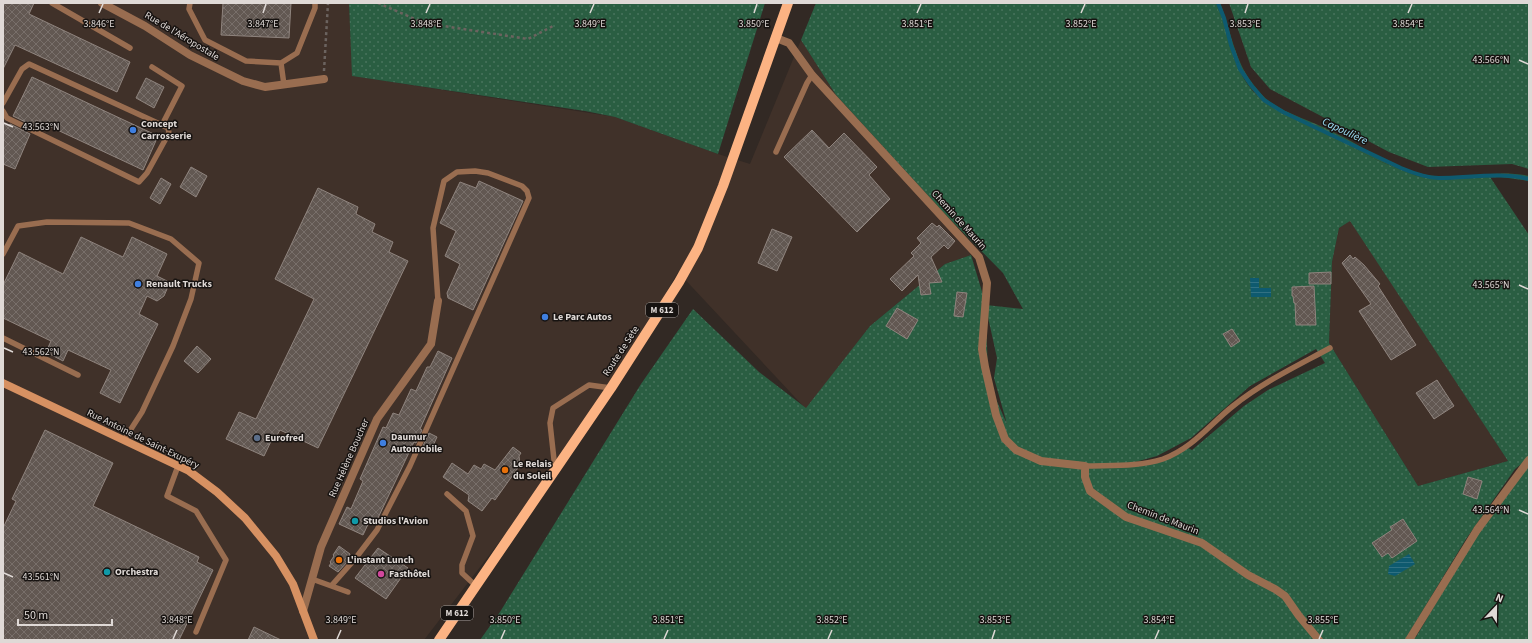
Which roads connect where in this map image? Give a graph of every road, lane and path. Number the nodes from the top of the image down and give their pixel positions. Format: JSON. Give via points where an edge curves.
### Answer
{"nodes":[{"id":1,"x":52,"y":3,"type":"edge"},
{"id":2,"x":102,"y":3,"type":"edge"},
{"id":3,"x":190,"y":3,"type":"edge"},
{"id":4,"x":315,"y":3,"type":"edge"},
{"id":5,"x":328,"y":3,"type":"edge"},
{"id":6,"x":378,"y":3,"type":"edge"},
{"id":7,"x":788,"y":3,"type":"edge"},
{"id":8,"x":553,"y":26,"type":"dead end"},
{"id":9,"x":776,"y":38,"type":"junction"},
{"id":10,"x":130,"y":48,"type":"dead end"},
{"id":11,"x":281,"y":63,"type":"junction"},
{"id":12,"x":152,"y":67,"type":"dead end"},
{"id":13,"x":812,"y":75,"type":"junction"},
{"id":14,"x":324,"y":79,"type":"joint"},
{"id":15,"x":284,"y":85,"type":"junction"},
{"id":16,"x":3,"y":103,"type":"edge"},
{"id":17,"x":3,"y":111,"type":"edge"},
{"id":18,"x":162,"y":125,"type":"junction"},
{"id":19,"x":776,"y":152,"type":"dead end"},
{"id":20,"x":3,"y":254,"type":"edge"},
{"id":21,"x":438,"y":301,"type":"joint"},
{"id":22,"x":3,"y":338,"type":"edge"},
{"id":23,"x":1330,"y":348,"type":"dead end"},
{"id":24,"x":78,"y":375,"type":"dead end"},
{"id":25,"x":3,"y":382,"type":"edge"},
{"id":26,"x":611,"y":388,"type":"junction"},
{"id":27,"x":124,"y":440,"type":"junction"},
{"id":28,"x":1529,"y":460,"type":"edge"},
{"id":29,"x":178,"y":466,"type":"junction"},
{"id":30,"x":1085,"y":466,"type":"junction"},
{"id":31,"x":555,"y":470,"type":"junction"},
{"id":32,"x":447,"y":494,"type":"dead end"},
{"id":33,"x":312,"y":579,"type":"junction"},
{"id":34,"x":332,"y":585,"type":"junction"},
{"id":35,"x":476,"y":586,"type":"junction"},
{"id":36,"x":348,"y":592,"type":"dead end"},
{"id":37,"x":303,"y":611,"type":"junction"},
{"id":38,"x":196,"y":632,"type":"dead end"},
{"id":39,"x":314,"y":640,"type":"edge"},
{"id":40,"x":439,"y":640,"type":"edge"},
{"id":41,"x":1319,"y":640,"type":"edge"},
{"id":42,"x":1410,"y":640,"type":"edge"}],
"edges":[{"from":1,"to":10,"type":"lane"},
{"from":2,"to":15,"type":"street","name":"Rue de l'Aéropostale","via":[[220,71],[265,87]]},
{"from":3,"to":11,"type":"lane","via":[[189,9],[205,40],[246,61]]},
{"from":4,"to":11,"type":"lane","via":[[298,53]]},
{"from":5,"to":14,"type":"path"},
{"from":6,"to":8,"type":"path","via":[[424,23],[528,39]]},
{"from":7,"to":9,"type":"main road","name":"Route de Sète","number":"M 612"},
{"from":9,"to":13,"type":"street","name":"Chemin de Maurin","via":[[789,43]]},
{"from":9,"to":26,"type":"main road","name":"Route de Sète","number":"M 612","via":[[698,248],[662,311]]},
{"from":11,"to":15,"type":"lane"},
{"from":12,"to":18,"type":"lane","via":[[182,86]]},
{"from":13,"to":19,"type":"lane"},
{"from":13,"to":30,"type":"street","name":"Chemin de Maurin","via":[[980,257],[987,283],[982,349],[984,367],[1005,439],[1016,450],[1041,461]]},
{"from":14,"to":15,"type":"street","name":"Rue de l'Aéropostale"},
{"from":16,"to":18,"type":"lane","via":[[22,69],[29,64]]},
{"from":17,"to":18,"type":"lane","via":[[7,118],[139,182],[147,173],[169,133],[168,128]]},
{"from":20,"to":27,"type":"lane","via":[[18,226],[47,222],[129,223],[171,239],[199,263],[191,299],[173,346],[142,412]]},
{"from":21,"to":33,"type":"street","name":"Rue Hélène Boucher","via":[[431,344],[376,419],[321,546]]},
{"from":21,"to":34,"type":"lane","via":[[433,228],[444,181],[457,172],[475,171],[488,173],[522,186],[529,198],[410,466],[377,530]]},
{"from":22,"to":24,"type":"lane"},
{"from":23,"to":30,"type":"lane","via":[[1259,387],[1232,406],[1198,439],[1164,458],[1145,463]]},
{"from":25,"to":27,"type":"street","name":"Rue Antoine de Saint-Exupéry"},
{"from":26,"to":31,"type":"main road","name":"Route de Sète","number":"M 612"},
{"from":26,"to":31,"type":"lane","via":[[589,385],[553,408],[550,423]]},
{"from":27,"to":29,"type":"street","name":"Rue Antoine de Saint-Exupéry"},
{"from":28,"to":42,"type":"street","via":[[1477,530]]},
{"from":29,"to":37,"type":"street","name":"Rue Antoine de Saint-Exupéry","via":[[217,492],[245,518],[276,556],[293,584]]},
{"from":29,"to":38,"type":"lane","via":[[167,496],[196,511],[226,560]]},
{"from":30,"to":41,"type":"street","name":"Chemin de Maurin","via":[[1084,476],[1090,491],[1126,517],[1202,543],[1248,575],[1275,589],[1285,596]]},
{"from":31,"to":35,"type":"main road","name":"Route de Sète","number":"M 612"},
{"from":32,"to":35,"type":"lane","via":[[466,510],[473,536],[462,565],[462,573]]},
{"from":33,"to":34,"type":"lane"},
{"from":33,"to":37,"type":"street","name":"Rue Hélène Boucher"},
{"from":34,"to":36,"type":"lane"},
{"from":35,"to":40,"type":"main road","name":"Route de Sète","number":"M 612"},
{"from":37,"to":39,"type":"street","name":"Rue Antoine de Saint-Exupéry"}]}
